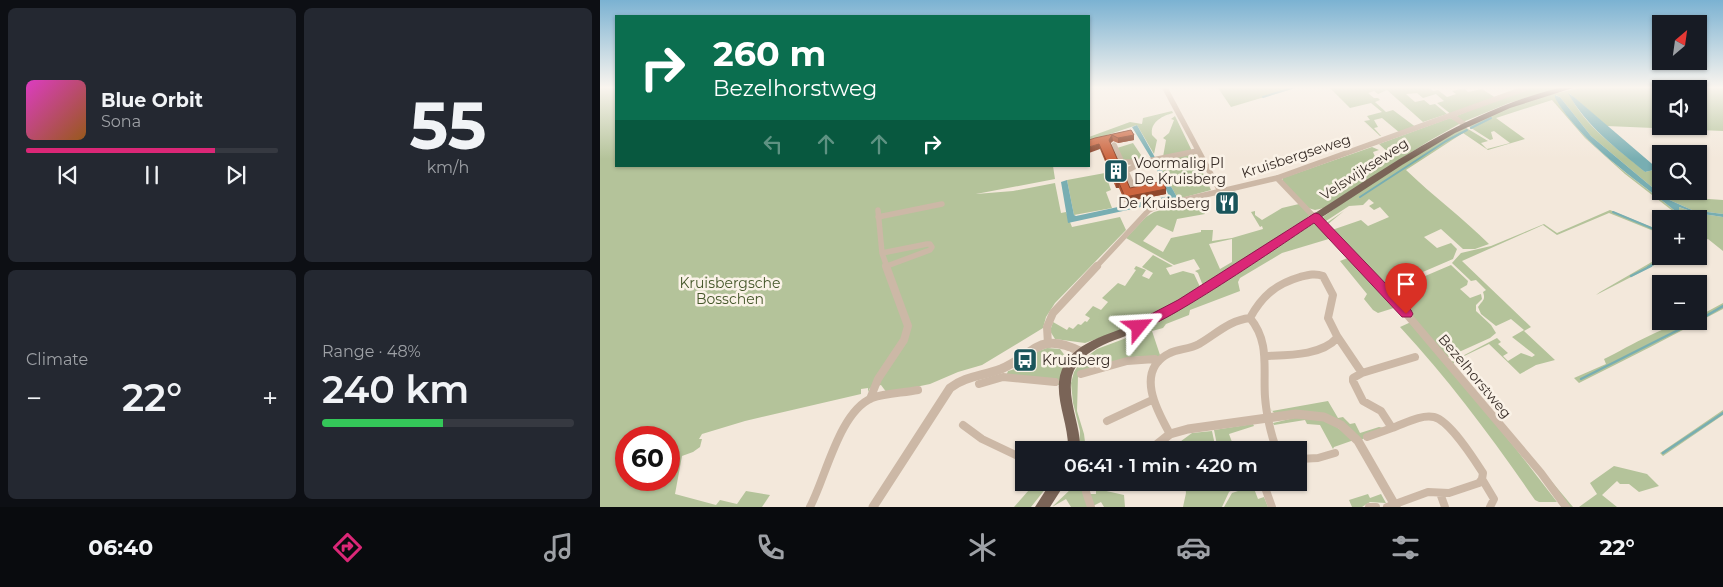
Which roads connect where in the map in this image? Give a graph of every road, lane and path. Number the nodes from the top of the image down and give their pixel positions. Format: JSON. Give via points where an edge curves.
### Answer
{"nodes":[{"id":1,"x":1177,"y":112,"type":"edge"},
{"id":2,"x":1463,"y":112,"type":"edge"},
{"id":3,"x":1493,"y":112,"type":"edge"},
{"id":4,"x":1452,"y":116,"type":"junction"},
{"id":5,"x":1464,"y":124,"type":"junction"},
{"id":6,"x":1114,"y":145,"type":"dead end"},
{"id":7,"x":1197,"y":151,"type":"junction"},
{"id":8,"x":1122,"y":162,"type":"junction"},
{"id":9,"x":1143,"y":162,"type":"junction"},
{"id":10,"x":1126,"y":171,"type":"junction"},
{"id":11,"x":1277,"y":178,"type":"junction"},
{"id":12,"x":1133,"y":187,"type":"edge"},
{"id":13,"x":1221,"y":192,"type":"junction"},
{"id":14,"x":942,"y":204,"type":"dead end"},
{"id":15,"x":1315,"y":217,"type":"junction"},
{"id":16,"x":882,"y":253,"type":"junction"},
{"id":17,"x":887,"y":266,"type":"junction"},
{"id":18,"x":1250,"y":318,"type":"junction"},
{"id":19,"x":1337,"y":338,"type":"junction"},
{"id":20,"x":1048,"y":344,"type":"junction"},
{"id":21,"x":1082,"y":352,"type":"junction"},
{"id":22,"x":1265,"y":356,"type":"junction"},
{"id":23,"x":1415,"y":357,"type":"dead end"},
{"id":24,"x":1158,"y":362,"type":"junction"},
{"id":25,"x":1362,"y":373,"type":"junction"},
{"id":26,"x":1081,"y":374,"type":"dead end"},
{"id":27,"x":996,"y":375,"type":"junction"},
{"id":28,"x":1055,"y":382,"type":"dead end"},
{"id":29,"x":979,"y":384,"type":"dead end"},
{"id":30,"x":918,"y":390,"type":"dead end"},
{"id":31,"x":870,"y":399,"type":"junction"},
{"id":32,"x":1152,"y":400,"type":"junction"},
{"id":33,"x":1269,"y":418,"type":"junction"},
{"id":34,"x":1107,"y":421,"type":"dead end"},
{"id":35,"x":963,"y":425,"type":"dead end"},
{"id":36,"x":1392,"y":428,"type":"junction"},
{"id":37,"x":1170,"y":434,"type":"junction"},
{"id":38,"x":1367,"y":437,"type":"dead end"},
{"id":39,"x":1074,"y":441,"type":"edge"},
{"id":40,"x":1161,"y":441,"type":"edge"},
{"id":41,"x":1273,"y":441,"type":"edge"},
{"id":42,"x":1335,"y":453,"type":"dead end"},
{"id":43,"x":1015,"y":454,"type":"edge"},
{"id":44,"x":1307,"y":459,"type":"edge"},
{"id":45,"x":1482,"y":479,"type":"junction"},
{"id":46,"x":1054,"y":491,"type":"edge"},
{"id":47,"x":1086,"y":491,"type":"edge"},
{"id":48,"x":1266,"y":491,"type":"edge"},
{"id":49,"x":1440,"y":493,"type":"junction"},
{"id":50,"x":1393,"y":506,"type":"edge"},
{"id":51,"x":810,"y":507,"type":"edge"},
{"id":52,"x":873,"y":507,"type":"edge"},
{"id":53,"x":1042,"y":507,"type":"edge"},
{"id":54,"x":1091,"y":507,"type":"edge"},
{"id":55,"x":1272,"y":507,"type":"edge"},
{"id":56,"x":1369,"y":507,"type":"edge"},
{"id":57,"x":1376,"y":507,"type":"edge"},
{"id":58,"x":1445,"y":507,"type":"edge"},
{"id":59,"x":1490,"y":507,"type":"edge"},
{"id":60,"x":1566,"y":507,"type":"edge"}],
"edges":[{"from":1,"to":7,"type":"street"},
{"from":2,"to":4,"type":"street","name":"Kruisbergseweg"},
{"from":3,"to":5,"type":"main road","name":"Velswijkseweg"},
{"from":4,"to":5,"type":"street"},
{"from":4,"to":11,"type":"street","name":"Kruisbergseweg"},
{"from":5,"to":15,"type":"main road","name":"Velswijkseweg"},
{"from":6,"to":8,"type":"street"},
{"from":7,"to":9,"type":"street"},
{"from":7,"to":13,"type":"street"},
{"from":8,"to":9,"type":"street"},
{"from":8,"to":10,"type":"street"},
{"from":9,"to":10,"type":"street"},
{"from":10,"to":12,"type":"street"},
{"from":11,"to":13,"type":"street","name":"Kruisbergseweg"},
{"from":11,"to":15,"type":"street","name":"Bezelhorstweg"},
{"from":13,"to":20,"type":"street","name":"Kruisbergseweg","via":[[1158,206],[1145,213],[1053,313],[1046,328]]},
{"from":14,"to":16,"type":"street","via":[[878,213]]},
{"from":15,"to":21,"type":"main road","name":"Velswijkseweg","via":[[1161,316]]},
{"from":15,"to":60,"type":"street","name":"Bezelhorstweg","via":[[1404,311]]},
{"from":16,"to":17,"type":"street"},
{"from":16,"to":17,"type":"street","via":[[927,244],[932,247]]},
{"from":17,"to":31,"type":"street","via":[[908,326],[904,340],[878,379]]},
{"from":18,"to":19,"type":"street","via":[[1268,291],[1282,282],[1318,274],[1323,276],[1335,295],[1328,320]]},
{"from":18,"to":22,"type":"street","via":[[1259,329]]},
{"from":18,"to":24,"type":"street","via":[[1235,322],[1194,347],[1171,353]]},
{"from":19,"to":22,"type":"street","via":[[1332,344],[1288,356]]},
{"from":19,"to":25,"type":"street"},
{"from":20,"to":21,"type":"street","via":[[1065,345]]},
{"from":20,"to":27,"type":"street","via":[[1033,348]]},
{"from":21,"to":39,"type":"main road","via":[[1072,363],[1065,382],[1074,424]]},
{"from":22,"to":33,"type":"street","via":[[1264,398]]},
{"from":23,"to":25,"type":"street"},
{"from":24,"to":26,"type":"street","via":[[1149,358],[1128,360]]},
{"from":24,"to":32,"type":"street","via":[[1150,383]]},
{"from":25,"to":36,"type":"street","via":[[1353,378],[1363,401],[1381,411]]},
{"from":27,"to":28,"type":"street"},
{"from":27,"to":29,"type":"street"},
{"from":27,"to":52,"type":"street","via":[[961,380],[946,392]]},
{"from":30,"to":31,"type":"street"},
{"from":31,"to":51,"type":"street","via":[[843,428]]},
{"from":32,"to":34,"type":"street"},
{"from":32,"to":37,"type":"street"},
{"from":33,"to":37,"type":"street"},
{"from":33,"to":41,"type":"street"},
{"from":33,"to":50,"type":"street","via":[[1307,414],[1324,417],[1350,431],[1363,447]]},
{"from":35,"to":43,"type":"street","via":[[982,439]]},
{"from":36,"to":38,"type":"street"},
{"from":36,"to":45,"type":"street","via":[[1434,417],[1443,421],[1477,463],[1483,473]]},
{"from":37,"to":40,"type":"street"},
{"from":42,"to":44,"type":"street"},
{"from":45,"to":49,"type":"street","via":[[1479,483],[1449,493]]},
{"from":45,"to":59,"type":"street","via":[[1494,499]]},
{"from":46,"to":53,"type":"main road"},
{"from":47,"to":54,"type":"street"},
{"from":48,"to":55,"type":"street"},
{"from":49,"to":50,"type":"street","via":[[1428,492]]},
{"from":49,"to":58,"type":"street"},
{"from":56,"to":57,"type":"street"}]}
